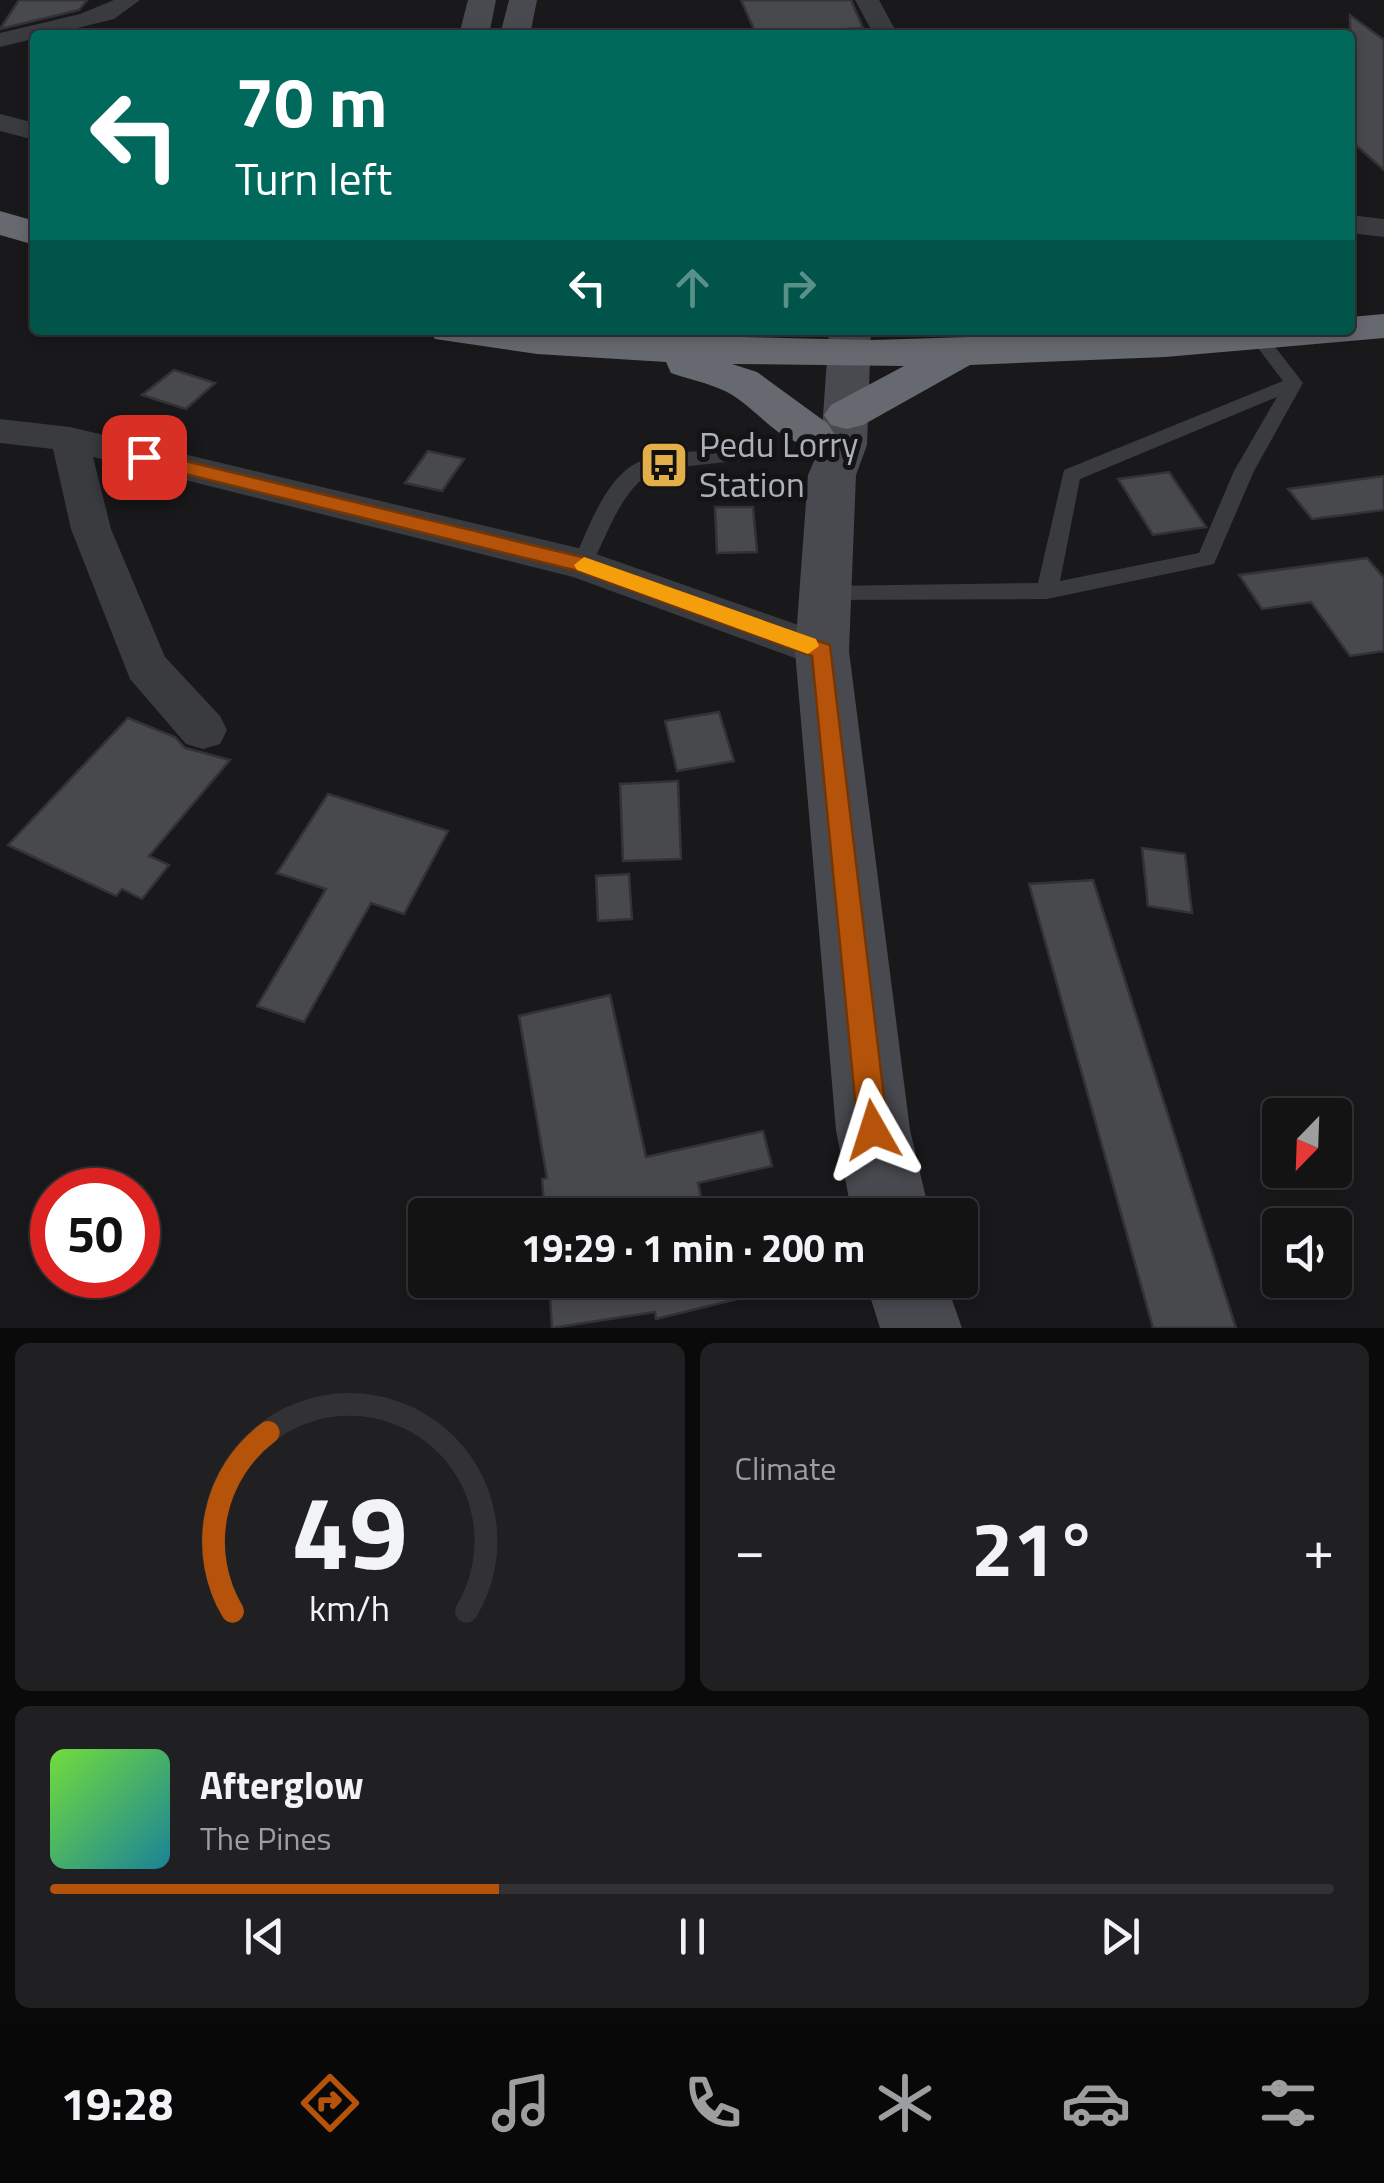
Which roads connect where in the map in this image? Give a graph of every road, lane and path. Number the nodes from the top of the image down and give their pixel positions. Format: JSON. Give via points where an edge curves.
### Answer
{"nodes":[{"id":1,"x":128,"y":0,"type":"edge"},
{"id":2,"x":482,"y":0,"type":"edge"},
{"id":3,"x":523,"y":0,"type":"edge"},
{"id":4,"x":867,"y":0,"type":"edge"},
{"id":5,"x":43,"y":30,"type":"edge"},
{"id":6,"x":475,"y":30,"type":"edge"},
{"id":7,"x":515,"y":30,"type":"edge"},
{"id":8,"x":883,"y":30,"type":"edge"},
{"id":9,"x":30,"y":33,"type":"edge"},
{"id":10,"x":0,"y":40,"type":"edge"},
{"id":11,"x":0,"y":122,"type":"edge"},
{"id":12,"x":30,"y":131,"type":"edge"},
{"id":13,"x":6,"y":200,"type":"edge"},
{"id":14,"x":1355,"y":225,"type":"edge"},
{"id":15,"x":30,"y":228,"type":"edge"},
{"id":16,"x":1384,"y":228,"type":"edge"},
{"id":17,"x":1384,"y":301,"type":"edge"},
{"id":18,"x":1355,"y":303,"type":"edge"},
{"id":19,"x":1384,"y":326,"type":"edge"},
{"id":20,"x":1355,"y":329,"type":"edge"},
{"id":21,"x":497,"y":335,"type":"edge"},
{"id":22,"x":1304,"y":335,"type":"edge"},
{"id":23,"x":1260,"y":340,"type":"junction"},
{"id":24,"x":832,"y":342,"type":"edge"},
{"id":25,"x":646,"y":351,"type":"junction"},
{"id":26,"x":956,"y":355,"type":"junction"},
{"id":27,"x":1294,"y":383,"type":"junction"},
{"id":28,"x":0,"y":431,"type":"edge"},
{"id":29,"x":70,"y":439,"type":"junction"},
{"id":30,"x":830,"y":441,"type":"junction"},
{"id":31,"x":746,"y":455,"type":"dead end"},
{"id":32,"x":582,"y":564,"type":"junction"},
{"id":33,"x":1047,"y":591,"type":"junction"},
{"id":34,"x":824,"y":622,"type":"junction"},
{"id":35,"x":203,"y":730,"type":"dead end"},
{"id":36,"x":887,"y":1198,"type":"edge"},
{"id":37,"x":912,"y":1298,"type":"edge"},
{"id":38,"x":921,"y":1328,"type":"edge"}],
"edges":[{"from":1,"to":5,"type":"street","via":[[119,11]]},
{"from":2,"to":6,"type":"main road"},
{"from":3,"to":7,"type":"main road"},
{"from":4,"to":8,"type":"street"},
{"from":9,"to":10,"type":"street"},
{"from":11,"to":12,"type":"street"},
{"from":13,"to":15,"type":"highway"},
{"from":14,"to":16,"type":"street"},
{"from":17,"to":18,"type":"highway"},
{"from":19,"to":20,"type":"highway"},
{"from":21,"to":25,"type":"highway"},
{"from":22,"to":23,"type":"highway"},
{"from":23,"to":26,"type":"highway"},
{"from":23,"to":27,"type":"lane"},
{"from":24,"to":25,"type":"highway"},
{"from":24,"to":26,"type":"highway"},
{"from":24,"to":30,"type":"main road"},
{"from":25,"to":30,"type":"highway","via":[[742,382]]},
{"from":26,"to":30,"type":"highway"},
{"from":27,"to":33,"type":"lane","via":[[1071,476]]},
{"from":27,"to":33,"type":"lane","via":[[1244,471],[1207,559]]},
{"from":28,"to":29,"type":"street"},
{"from":29,"to":32,"type":"street"},
{"from":29,"to":35,"type":"street","via":[[91,529],[146,667]]},
{"from":30,"to":34,"type":"main road"},
{"from":31,"to":32,"type":"lane","via":[[635,470]]},
{"from":32,"to":34,"type":"street"},
{"from":33,"to":34,"type":"lane"},
{"from":34,"to":36,"type":"main road","via":[[873,1130]]},
{"from":37,"to":38,"type":"main road"}]}
